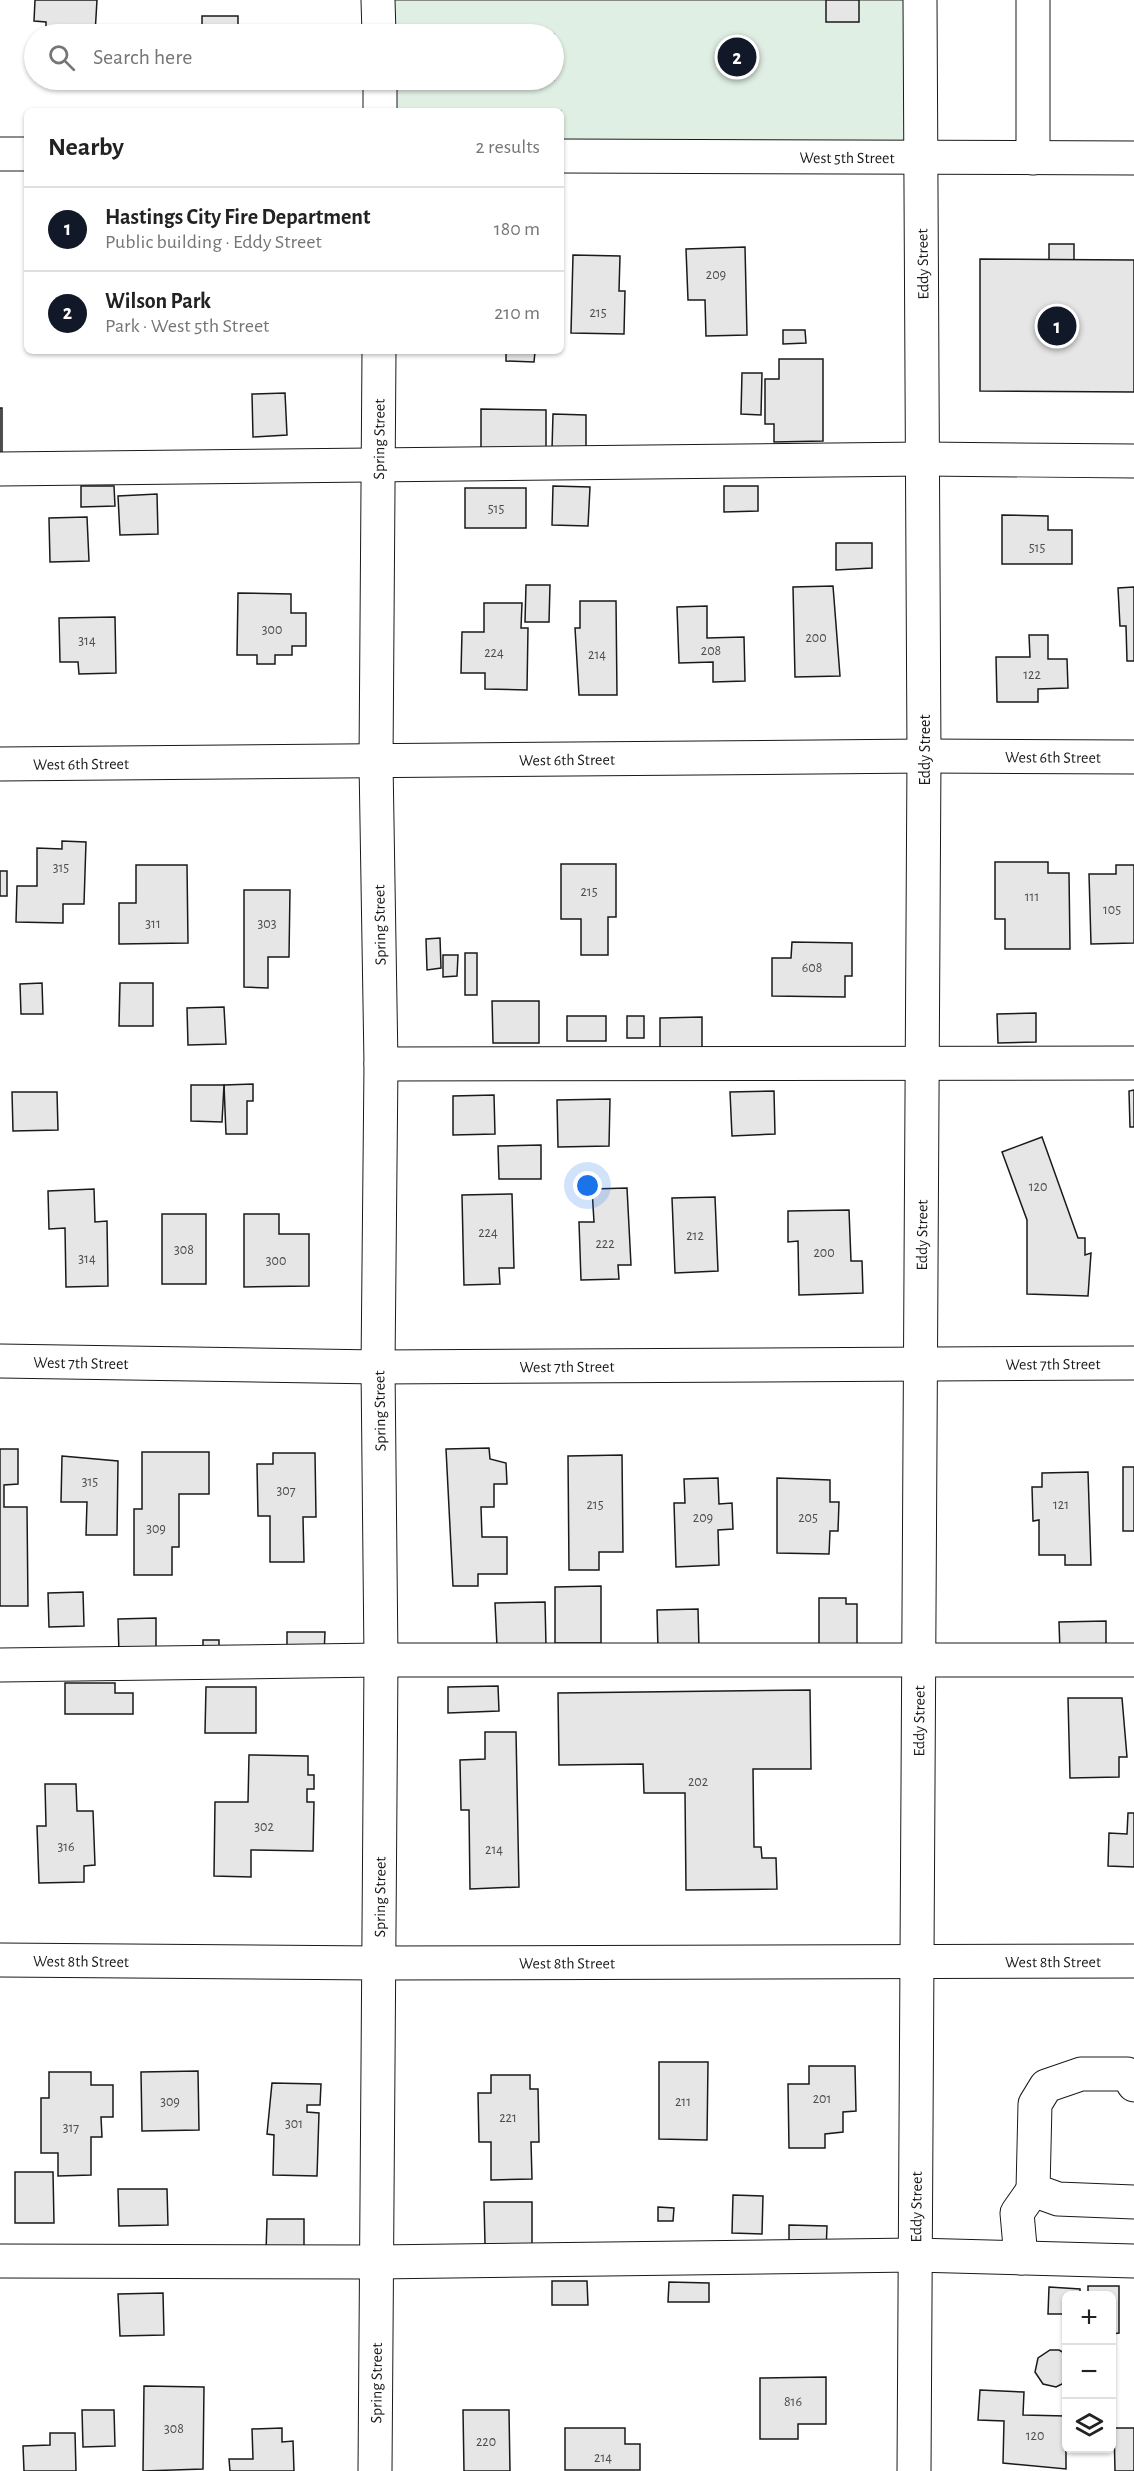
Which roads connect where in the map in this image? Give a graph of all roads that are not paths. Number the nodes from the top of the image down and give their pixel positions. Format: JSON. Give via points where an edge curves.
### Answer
{"nodes":[{"id":1,"x":378,"y":0,"type":"edge"},
{"id":2,"x":920,"y":0,"type":"edge"},
{"id":3,"x":1033,"y":0,"type":"edge"},
{"id":4,"x":379,"y":24,"type":"edge"},
{"id":5,"x":380,"y":90,"type":"edge"},
{"id":6,"x":380,"y":108,"type":"edge"},
{"id":7,"x":0,"y":154,"type":"edge"},
{"id":8,"x":24,"y":154,"type":"edge"},
{"id":9,"x":564,"y":156,"type":"edge"},
{"id":10,"x":920,"y":158,"type":"junction"},
{"id":11,"x":1033,"y":158,"type":"junction"},
{"id":12,"x":1134,"y":159,"type":"edge"},
{"id":13,"x":379,"y":354,"type":"edge"},
{"id":14,"x":924,"y":459,"type":"junction"},
{"id":15,"x":1134,"y":461,"type":"edge"},
{"id":16,"x":378,"y":465,"type":"junction"},
{"id":17,"x":0,"y":469,"type":"edge"},
{"id":18,"x":924,"y":756,"type":"junction"},
{"id":19,"x":1134,"y":758,"type":"edge"},
{"id":20,"x":376,"y":762,"type":"junction"},
{"id":21,"x":0,"y":764,"type":"edge"},
{"id":22,"x":1134,"y":1063,"type":"edge"},
{"id":23,"x":381,"y":1064,"type":"junction"},
{"id":24,"x":922,"y":1064,"type":"junction"},
{"id":25,"x":0,"y":1361,"type":"edge"},
{"id":26,"x":1134,"y":1363,"type":"edge"},
{"id":27,"x":920,"y":1365,"type":"junction"},
{"id":28,"x":378,"y":1366,"type":"junction"},
{"id":29,"x":381,"y":1660,"type":"junction"},
{"id":30,"x":918,"y":1660,"type":"junction"},
{"id":31,"x":1134,"y":1660,"type":"edge"},
{"id":32,"x":0,"y":1665,"type":"edge"},
{"id":33,"x":0,"y":1960,"type":"edge"},
{"id":34,"x":1134,"y":1961,"type":"edge"},
{"id":35,"x":916,"y":1963,"type":"junction"},
{"id":36,"x":378,"y":1964,"type":"junction"},
{"id":37,"x":1134,"y":2085,"type":"edge"},
{"id":38,"x":1033,"y":2190,"type":"junction"},
{"id":39,"x":1134,"y":2202,"type":"edge"},
{"id":40,"x":915,"y":2255,"type":"junction"},
{"id":41,"x":1021,"y":2258,"type":"junction"},
{"id":42,"x":0,"y":2260,"type":"edge"},
{"id":43,"x":1134,"y":2261,"type":"edge"},
{"id":44,"x":376,"y":2262,"type":"junction"},
{"id":45,"x":375,"y":2471,"type":"edge"},
{"id":46,"x":914,"y":2471,"type":"edge"}],
"edges":[{"from":1,"to":4,"type":"street"},
{"from":2,"to":10,"type":"street","name":"Eddy Street"},
{"from":3,"to":11,"type":"street"},
{"from":5,"to":6,"type":"street"},
{"from":7,"to":8,"type":"street"},
{"from":9,"to":10,"type":"street","name":"West 5th Street"},
{"from":10,"to":11,"type":"street","name":"West 5th Street"},
{"from":10,"to":14,"type":"street","name":"Eddy Street"},
{"from":11,"to":12,"type":"street","name":"West 5th Street"},
{"from":13,"to":16,"type":"street","name":"Spring Street"},
{"from":14,"to":15,"type":"street"},
{"from":14,"to":16,"type":"street"},
{"from":14,"to":18,"type":"street","name":"Eddy Street"},
{"from":16,"to":17,"type":"street"},
{"from":16,"to":20,"type":"street","name":"Spring Street"},
{"from":18,"to":19,"type":"street","name":"West 6th Street"},
{"from":18,"to":20,"type":"street","name":"West 6th Street"},
{"from":18,"to":24,"type":"street","name":"Eddy Street"},
{"from":20,"to":21,"type":"street","name":"West 6th Street"},
{"from":20,"to":23,"type":"street","name":"Spring Street"},
{"from":22,"to":24,"type":"street"},
{"from":23,"to":24,"type":"street"},
{"from":23,"to":28,"type":"street","name":"Spring Street"},
{"from":24,"to":27,"type":"street","name":"Eddy Street"},
{"from":25,"to":28,"type":"street","name":"West 7th Street"},
{"from":26,"to":27,"type":"street","name":"West 7th Street"},
{"from":27,"to":28,"type":"street","name":"West 7th Street"},
{"from":27,"to":30,"type":"street","name":"Eddy Street"},
{"from":28,"to":29,"type":"street","name":"Spring Street"},
{"from":29,"to":30,"type":"street"},
{"from":29,"to":32,"type":"street"},
{"from":29,"to":36,"type":"street","name":"Spring Street"},
{"from":30,"to":31,"type":"street"},
{"from":30,"to":35,"type":"street","name":"Eddy Street"},
{"from":33,"to":36,"type":"street","name":"West 8th Street"},
{"from":34,"to":35,"type":"street","name":"West 8th Street"},
{"from":35,"to":36,"type":"street","name":"West 8th Street"},
{"from":35,"to":40,"type":"street","name":"Eddy Street"},
{"from":36,"to":44,"type":"street","name":"Spring Street"},
{"from":37,"to":38,"type":"street","via":[[1127,2074],[1081,2074],[1046,2086],[1035,2104]]},
{"from":38,"to":39,"type":"street","via":[[1058,2199]]},
{"from":38,"to":41,"type":"street","via":[[1017,2212]]},
{"from":40,"to":41,"type":"street"},
{"from":40,"to":44,"type":"street"},
{"from":40,"to":46,"type":"street","name":"Eddy Street"},
{"from":41,"to":43,"type":"street"},
{"from":42,"to":44,"type":"street"},
{"from":44,"to":45,"type":"street","name":"Spring Street"}]}
